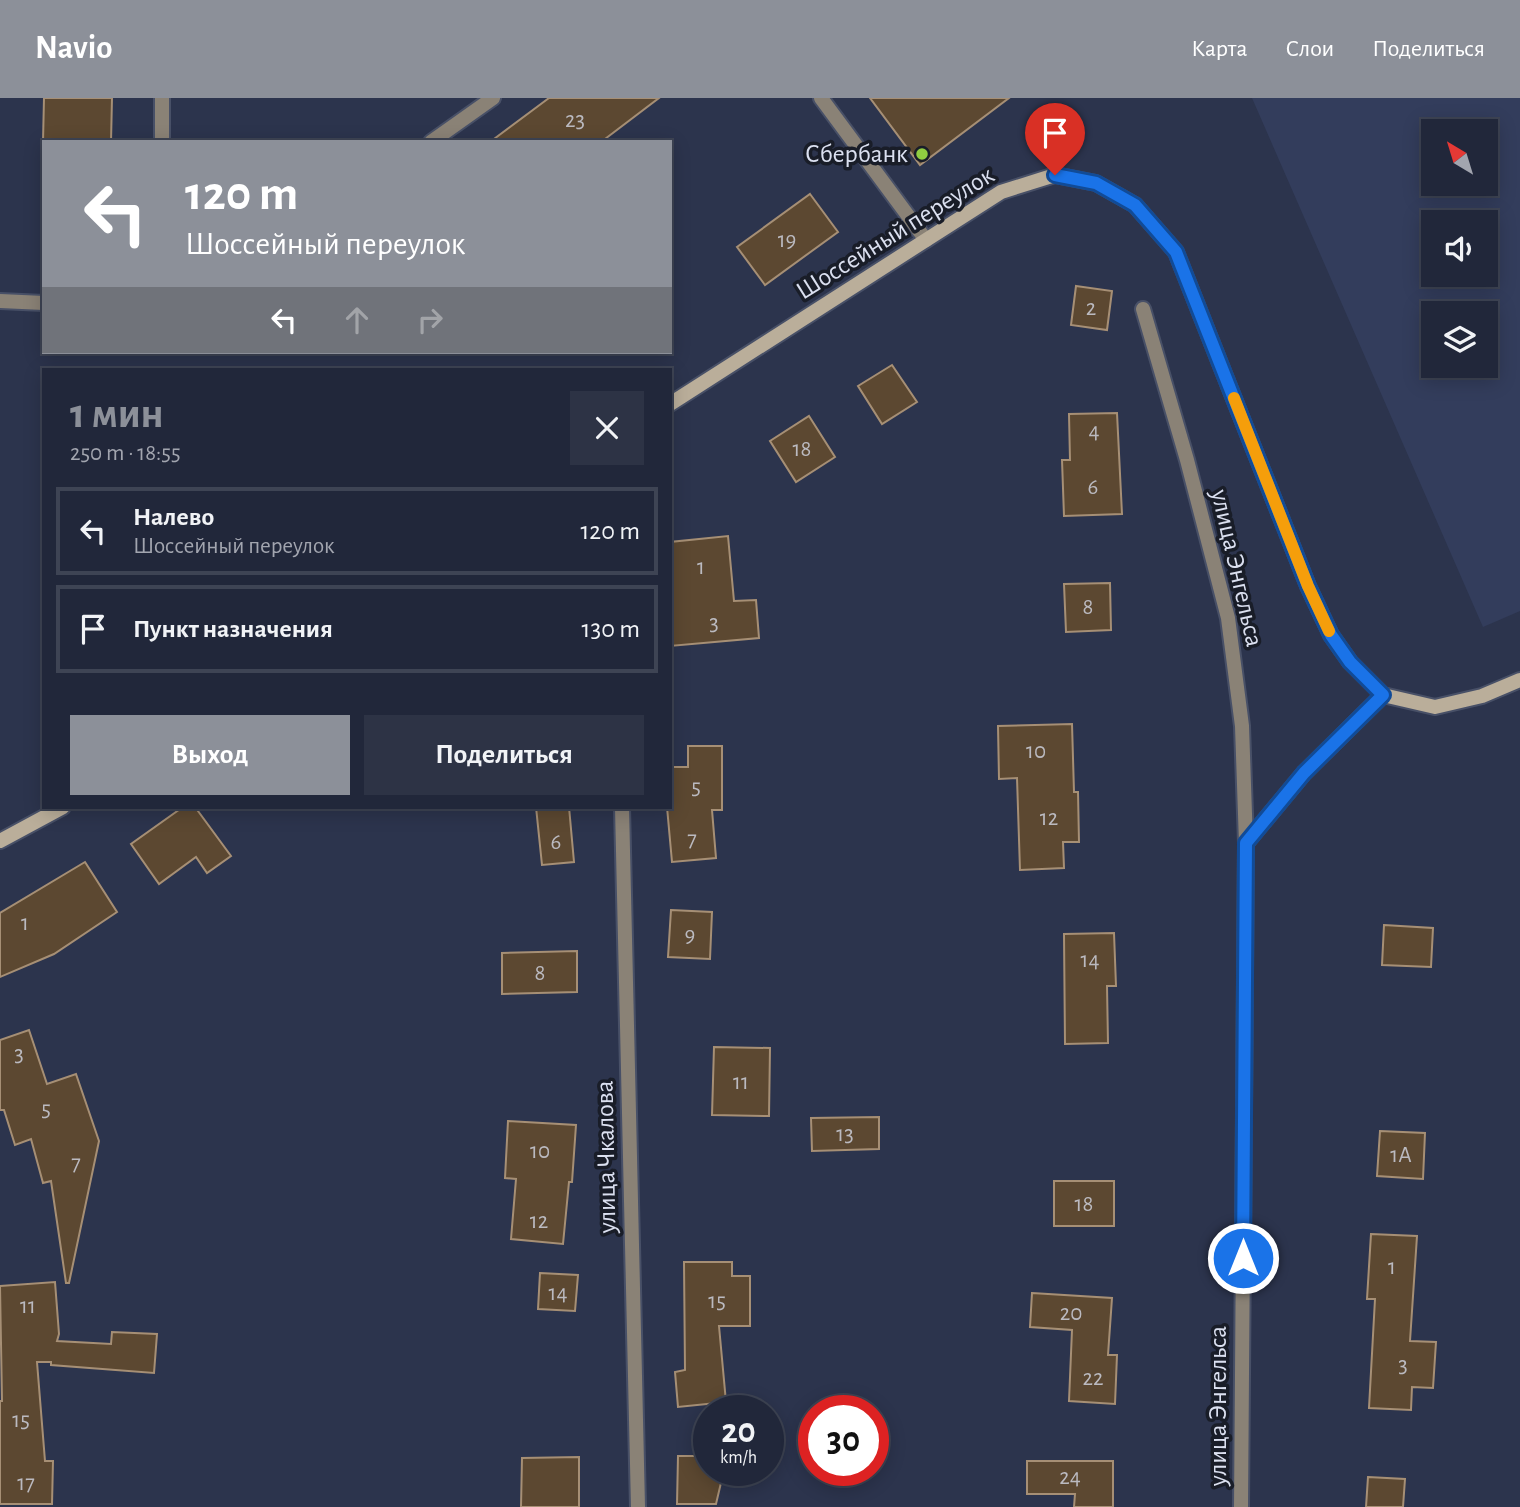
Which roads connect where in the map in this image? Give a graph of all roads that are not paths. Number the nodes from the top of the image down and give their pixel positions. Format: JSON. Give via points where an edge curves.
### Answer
{"nodes":[{"id":1,"x":162,"y":98,"type":"edge"},
{"id":2,"x":493,"y":98,"type":"edge"},
{"id":3,"x":821,"y":98,"type":"edge"},
{"id":4,"x":162,"y":140,"type":"edge"},
{"id":5,"x":434,"y":140,"type":"edge"},
{"id":6,"x":926,"y":240,"type":"junction"},
{"id":7,"x":0,"y":301,"type":"edge"},
{"id":8,"x":42,"y":303,"type":"edge"},
{"id":9,"x":1143,"y":309,"type":"dead end"},
{"id":10,"x":672,"y":403,"type":"edge"},
{"id":11,"x":1520,"y":680,"type":"edge"},
{"id":12,"x":1383,"y":695,"type":"junction"},
{"id":13,"x":59,"y":809,"type":"edge"},
{"id":14,"x":622,"y":809,"type":"edge"},
{"id":15,"x":0,"y":841,"type":"edge"},
{"id":16,"x":1246,"y":843,"type":"junction"},
{"id":17,"x":638,"y":1507,"type":"edge"},
{"id":18,"x":1241,"y":1507,"type":"edge"}],
"edges":[{"from":1,"to":4,"type":"street"},
{"from":2,"to":5,"type":"street"},
{"from":3,"to":6,"type":"street"},
{"from":6,"to":10,"type":"main road","name":"Шоссейный переулок"},
{"from":6,"to":12,"type":"main road","name":"Шоссейный переулок","via":[[1001,192],[1055,175],[1096,183],[1135,205],[1176,252],[1331,635]]},
{"from":7,"to":8,"type":"street"},
{"from":9,"to":16,"type":"street","name":"улица Энгельса","via":[[1228,618],[1242,726]]},
{"from":11,"to":12,"type":"main road","via":[[1482,696],[1435,707]]},
{"from":12,"to":16,"type":"street","via":[[1304,773]]},
{"from":13,"to":15,"type":"main road"},
{"from":14,"to":17,"type":"street","name":"улица Чкалова"},
{"from":16,"to":18,"type":"street","name":"улица Энгельса"}]}
